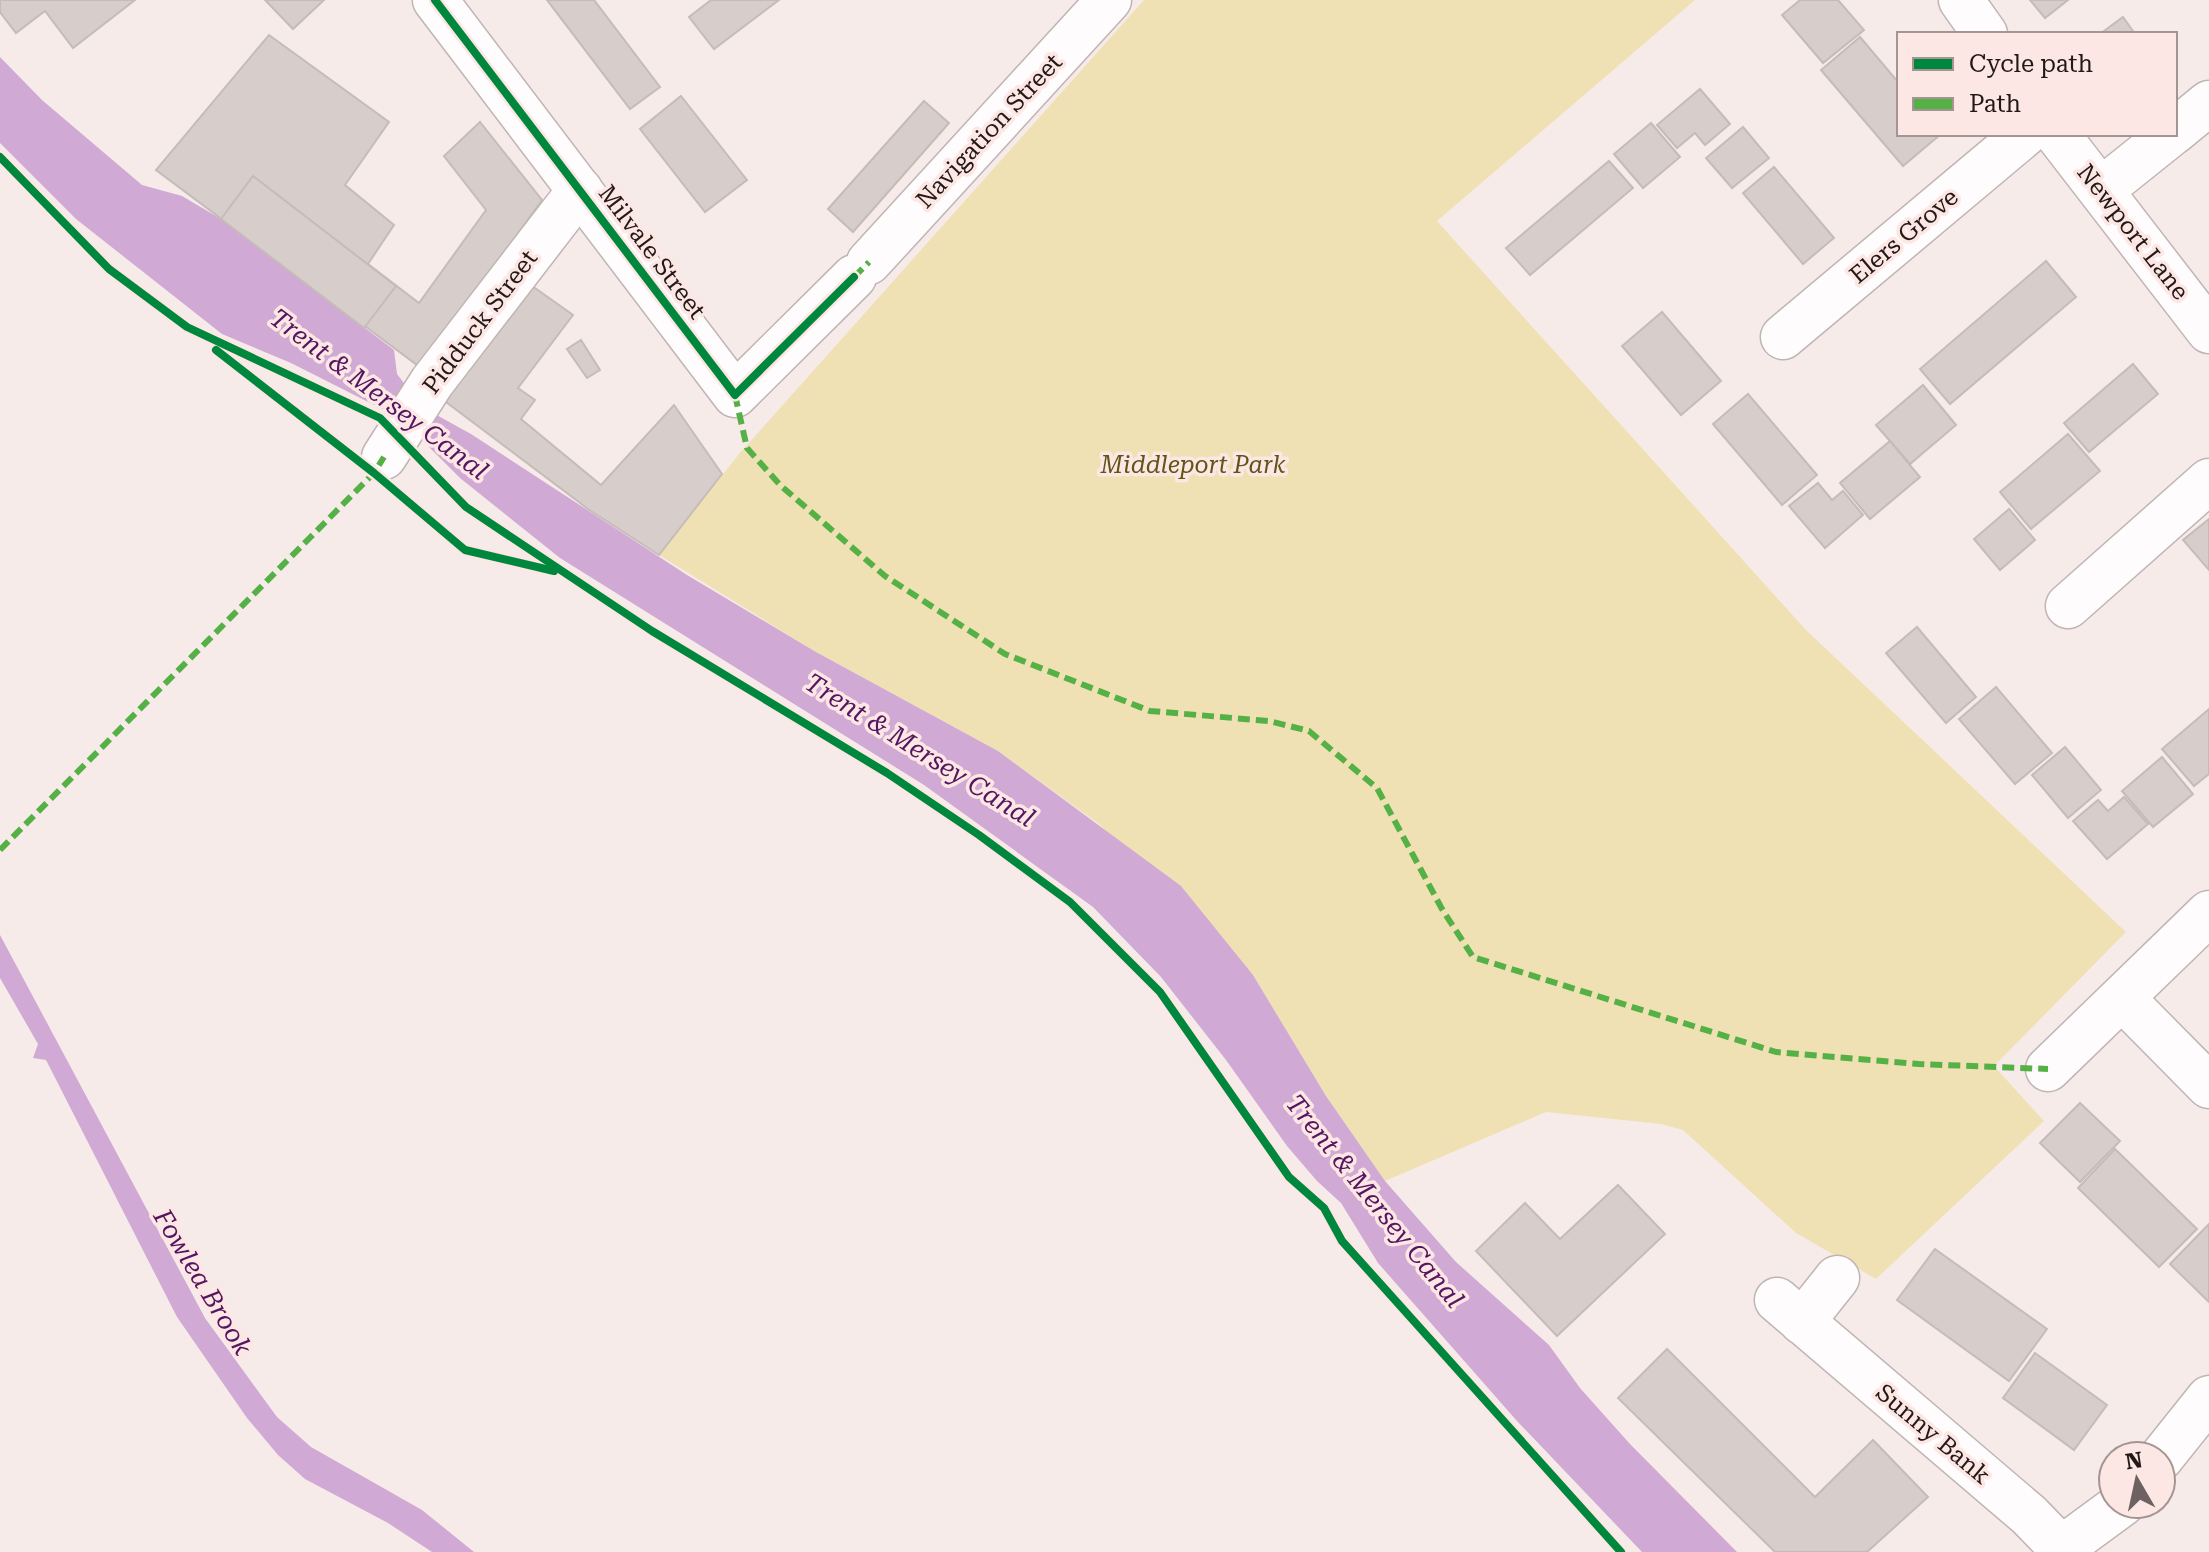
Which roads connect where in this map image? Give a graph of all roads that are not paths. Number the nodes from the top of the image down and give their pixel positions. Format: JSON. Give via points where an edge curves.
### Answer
{"nodes":[{"id":1,"x":435,"y":0,"type":"edge"},
{"id":2,"x":1109,"y":0,"type":"edge"},
{"id":3,"x":1961,"y":0,"type":"edge"},
{"id":4,"x":1984,"y":32,"type":"edge"},
{"id":5,"x":2209,"y":103,"type":"edge"},
{"id":6,"x":2177,"y":129,"type":"edge"},
{"id":7,"x":2023,"y":136,"type":"edge"},
{"id":8,"x":2059,"y":136,"type":"edge"},
{"id":9,"x":2168,"y":136,"type":"edge"},
{"id":10,"x":580,"y":190,"type":"junction"},
{"id":11,"x":2101,"y":190,"type":"junction"},
{"id":12,"x":862,"y":269,"type":"joint"},
{"id":13,"x":2209,"y":331,"type":"edge"},
{"id":14,"x":1783,"y":337,"type":"dead end"},
{"id":15,"x":384,"y":457,"type":"dead end"},
{"id":16,"x":2209,"y":481,"type":"edge"},
{"id":17,"x":2068,"y":606,"type":"dead end"},
{"id":18,"x":2209,"y":913,"type":"edge"},
{"id":19,"x":2122,"y":998,"type":"junction"},
{"id":20,"x":2048,"y":1069,"type":"dead end"},
{"id":21,"x":2209,"y":1086,"type":"edge"},
{"id":22,"x":1837,"y":1278,"type":"dead end"},
{"id":23,"x":2209,"y":1398,"type":"edge"},
{"id":24,"x":2175,"y":1440,"type":"edge"},
{"id":25,"x":2102,"y":1520,"type":"edge"},
{"id":26,"x":2064,"y":1550,"type":"edge"}],
"edges":[{"from":1,"to":10,"type":"street","name":"Milvale Street"},
{"from":2,"to":12,"type":"street","name":"Navigation Street"},
{"from":3,"to":4,"type":"street"},
{"from":5,"to":6,"type":"street"},
{"from":7,"to":14,"type":"street","name":"Elers Grove"},
{"from":8,"to":11,"type":"street","name":"Newport Lane"},
{"from":9,"to":11,"type":"street"},
{"from":10,"to":12,"type":"street","name":"Milvale Street","via":[[735,395]]},
{"from":10,"to":15,"type":"street","name":"Pidduck Street","via":[[432,382]]},
{"from":11,"to":13,"type":"street","name":"Newport Lane"},
{"from":16,"to":17,"type":"street"},
{"from":18,"to":19,"type":"street"},
{"from":19,"to":20,"type":"street"},
{"from":19,"to":21,"type":"street"},
{"from":22,"to":26,"type":"street","name":"Sunny Bank","via":[[1790,1311]]},
{"from":23,"to":24,"type":"street"},
{"from":25,"to":26,"type":"street","name":"Sunny Bank"}]}
